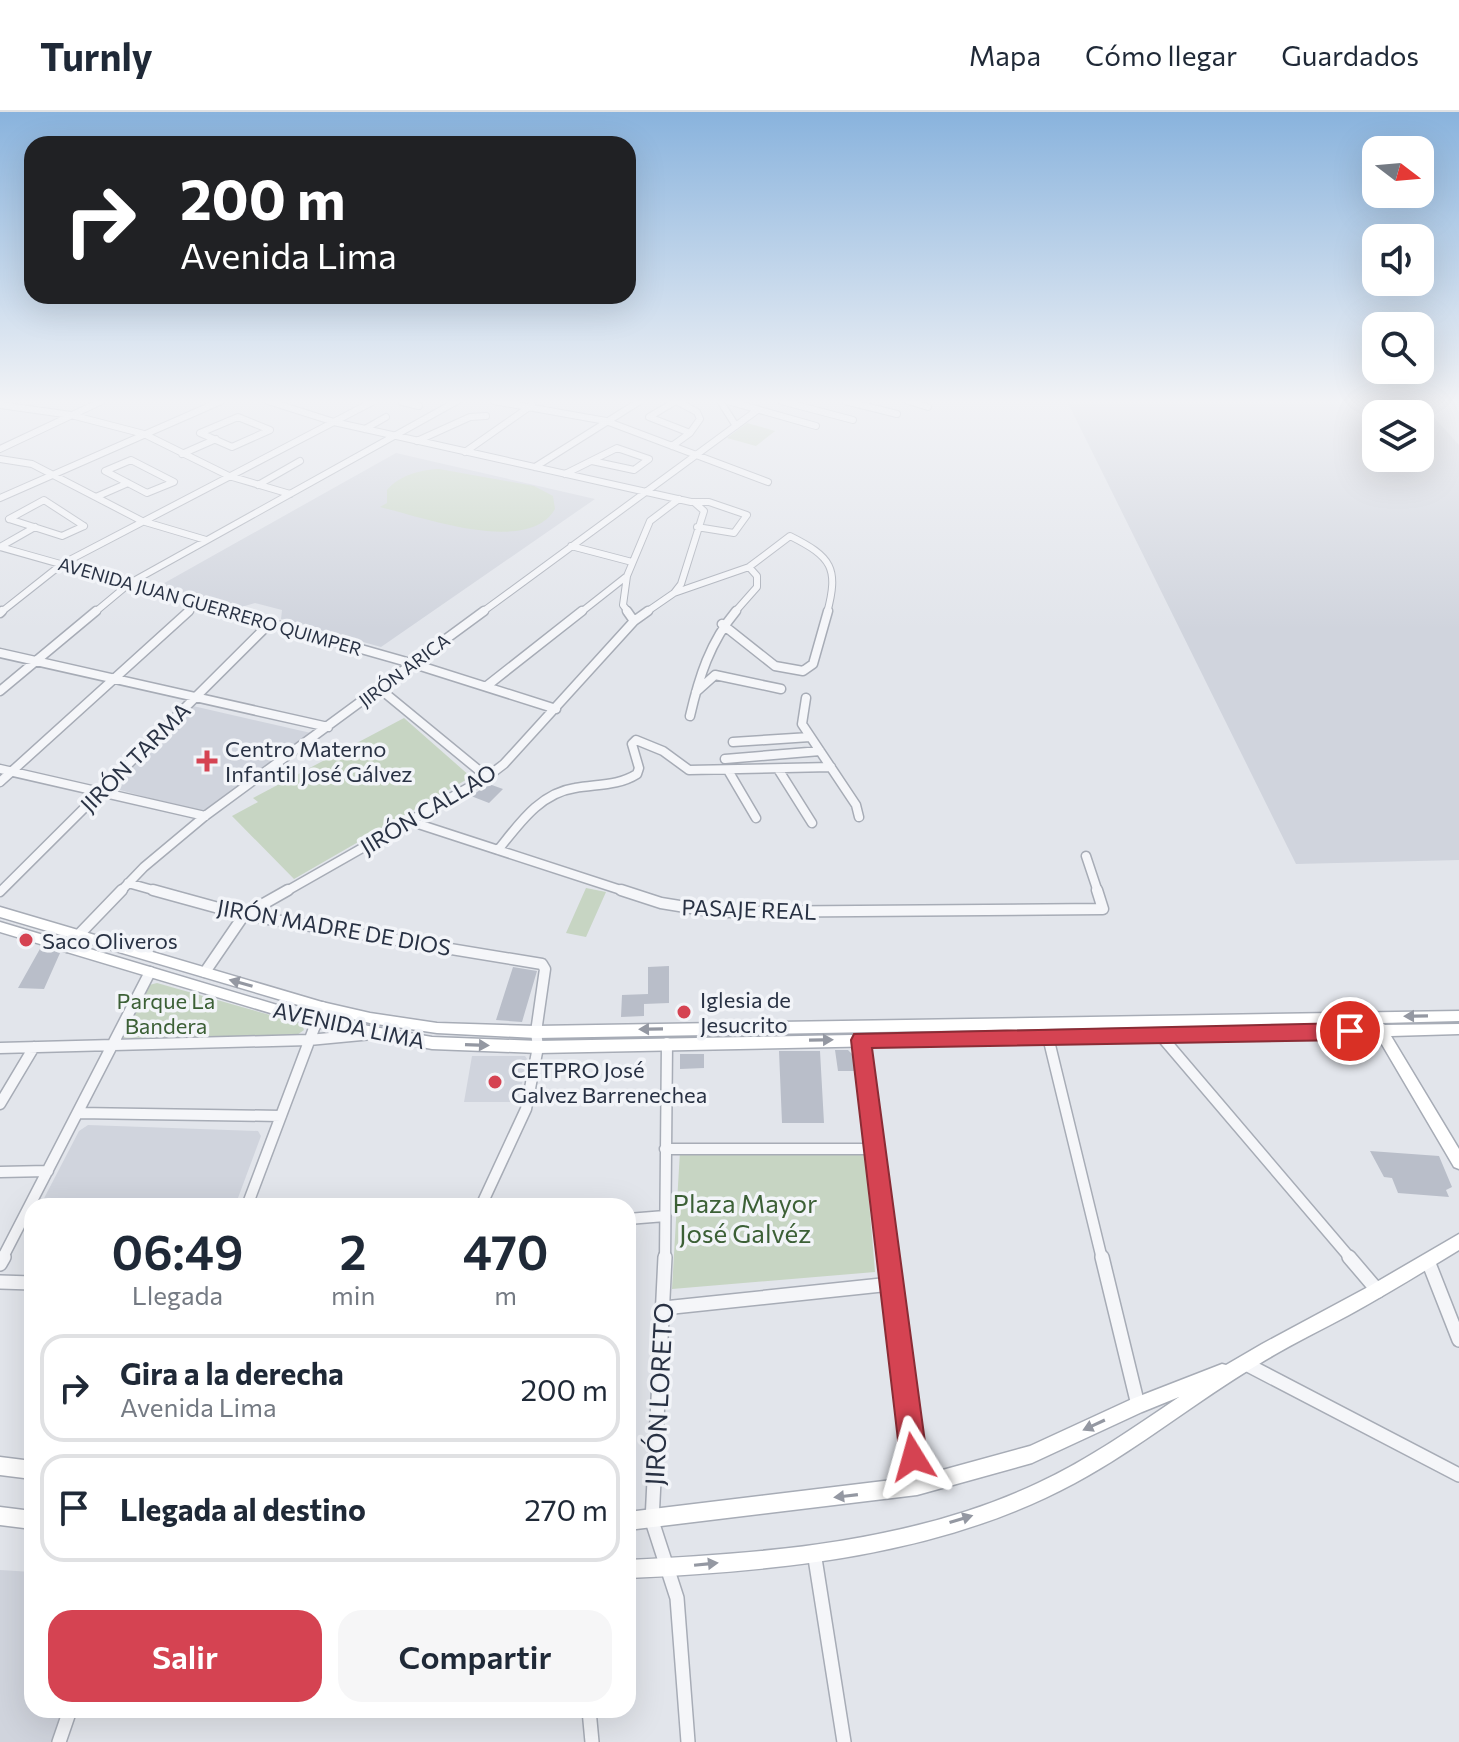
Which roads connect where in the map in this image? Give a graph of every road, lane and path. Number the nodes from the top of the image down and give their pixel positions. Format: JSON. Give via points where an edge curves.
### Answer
{"nodes":[{"id":1,"x":44,"y":477,"type":"edge"},
{"id":2,"x":57,"y":477,"type":"edge"},
{"id":3,"x":117,"y":477,"type":"edge"},
{"id":4,"x":164,"y":477,"type":"edge"},
{"id":5,"x":227,"y":477,"type":"edge"},
{"id":6,"x":232,"y":477,"type":"edge"},
{"id":7,"x":272,"y":477,"type":"edge"},
{"id":8,"x":320,"y":477,"type":"edge"},
{"id":9,"x":579,"y":477,"type":"edge"},
{"id":10,"x":666,"y":477,"type":"edge"},
{"id":11,"x":753,"y":477,"type":"edge"},
{"id":12,"x":768,"y":482,"type":"dead end"},
{"id":13,"x":128,"y":483,"type":"junction"},
{"id":14,"x":258,"y":485,"type":"junction"},
{"id":15,"x":646,"y":492,"type":"junction"},
{"id":16,"x":290,"y":494,"type":"junction"},
{"id":17,"x":96,"y":497,"type":"junction"},
{"id":18,"x":0,"y":498,"type":"edge"},
{"id":19,"x":679,"y":499,"type":"junction"},
{"id":20,"x":691,"y":502,"type":"junction"},
{"id":21,"x":142,"y":521,"type":"junction"},
{"id":22,"x":35,"y":527,"type":"junction"},
{"id":23,"x":697,"y":527,"type":"junction"},
{"id":24,"x":206,"y":540,"type":"junction"},
{"id":25,"x":571,"y":546,"type":"junction"},
{"id":26,"x":0,"y":547,"type":"edge"},
{"id":27,"x":632,"y":562,"type":"junction"},
{"id":28,"x":62,"y":564,"type":"junction"},
{"id":29,"x":749,"y":567,"type":"junction"},
{"id":30,"x":627,"y":576,"type":"junction"},
{"id":31,"x":130,"y":583,"type":"junction"},
{"id":32,"x":674,"y":593,"type":"junction"},
{"id":33,"x":602,"y":595,"type":"junction"},
{"id":34,"x":622,"y":600,"type":"junction"},
{"id":35,"x":198,"y":603,"type":"junction"},
{"id":36,"x":0,"y":613,"type":"edge"},
{"id":37,"x":634,"y":621,"type":"junction"},
{"id":38,"x":270,"y":623,"type":"junction"},
{"id":39,"x":722,"y":624,"type":"junction"},
{"id":40,"x":0,"y":653,"type":"edge"},
{"id":41,"x":34,"y":663,"type":"junction"},
{"id":42,"x":414,"y":664,"type":"junction"},
{"id":43,"x":112,"y":680,"type":"junction"},
{"id":44,"x":488,"y":685,"type":"junction"},
{"id":45,"x":380,"y":689,"type":"junction"},
{"id":46,"x":781,"y":689,"type":"dead end"},
{"id":47,"x":0,"y":691,"type":"edge"},
{"id":48,"x":695,"y":692,"type":"junction"},
{"id":49,"x":806,"y":698,"type":"dead end"},
{"id":50,"x":193,"y":699,"type":"junction"},
{"id":51,"x":556,"y":709,"type":"junction"},
{"id":52,"x":690,"y":716,"type":"dead end"},
{"id":53,"x":328,"y":727,"type":"junction"},
{"id":54,"x":810,"y":737,"type":"junction"},
{"id":55,"x":733,"y":742,"type":"dead end"},
{"id":56,"x":820,"y":751,"type":"junction"},
{"id":57,"x":725,"y":759,"type":"dead end"},
{"id":58,"x":831,"y":767,"type":"junction"},
{"id":59,"x":0,"y":769,"type":"edge"},
{"id":60,"x":778,"y":769,"type":"junction"},
{"id":61,"x":11,"y":772,"type":"junction"},
{"id":62,"x":729,"y":772,"type":"junction"},
{"id":63,"x":487,"y":777,"type":"junction"},
{"id":64,"x":0,"y":782,"type":"edge"},
{"id":65,"x":100,"y":792,"type":"junction"},
{"id":66,"x":205,"y":816,"type":"junction"},
{"id":67,"x":859,"y":817,"type":"dead end"},
{"id":68,"x":756,"y":818,"type":"dead end"},
{"id":69,"x":409,"y":821,"type":"junction"},
{"id":70,"x":812,"y":823,"type":"dead end"},
{"id":71,"x":498,"y":850,"type":"junction"},
{"id":72,"x":1086,"y":856,"type":"dead end"},
{"id":73,"x":128,"y":883,"type":"junction"},
{"id":74,"x":0,"y":892,"type":"edge"},
{"id":75,"x":0,"y":912,"type":"edge"},
{"id":76,"x":244,"y":915,"type":"junction"},
{"id":77,"x":0,"y":927,"type":"edge"},
{"id":78,"x":78,"y":935,"type":"junction"},
{"id":79,"x":67,"y":947,"type":"junction"},
{"id":80,"x":150,"y":972,"type":"junction"},
{"id":81,"x":205,"y":972,"type":"junction"},
{"id":82,"x":322,"y":1007,"type":"junction"},
{"id":83,"x":1459,"y":1016,"type":"edge"},
{"id":84,"x":1373,"y":1017,"type":"junction"},
{"id":85,"x":317,"y":1022,"type":"junction"},
{"id":86,"x":1459,"y":1029,"type":"edge"},
{"id":87,"x":1381,"y":1030,"type":"junction"},
{"id":88,"x":536,"y":1032,"type":"junction"},
{"id":89,"x":372,"y":1034,"type":"junction"},
{"id":90,"x":1161,"y":1036,"type":"junction"},
{"id":91,"x":1048,"y":1037,"type":"junction"},
{"id":92,"x":309,"y":1040,"type":"junction"},
{"id":93,"x":861,"y":1040,"type":"junction"},
{"id":94,"x":667,"y":1043,"type":"junction"},
{"id":95,"x":112,"y":1045,"type":"junction"},
{"id":96,"x":34,"y":1047,"type":"junction"},
{"id":97,"x":538,"y":1047,"type":"junction"},
{"id":98,"x":0,"y":1048,"type":"edge"},
{"id":99,"x":0,"y":1104,"type":"edge"},
{"id":100,"x":78,"y":1113,"type":"junction"},
{"id":101,"x":281,"y":1116,"type":"junction"},
{"id":102,"x":665,"y":1149,"type":"junction"},
{"id":103,"x":874,"y":1149,"type":"junction"},
{"id":104,"x":1459,"y":1162,"type":"edge"},
{"id":105,"x":48,"y":1171,"type":"junction"},
{"id":106,"x":0,"y":1172,"type":"edge"},
{"id":107,"x":34,"y":1198,"type":"edge"},
{"id":108,"x":250,"y":1198,"type":"edge"},
{"id":109,"x":485,"y":1198,"type":"edge"},
{"id":110,"x":665,"y":1216,"type":"junction"},
{"id":111,"x":24,"y":1218,"type":"edge"},
{"id":112,"x":636,"y":1218,"type":"edge"},
{"id":113,"x":1459,"y":1241,"type":"edge"},
{"id":114,"x":1428,"y":1261,"type":"junction"},
{"id":115,"x":0,"y":1264,"type":"edge"},
{"id":116,"x":0,"y":1282,"type":"edge"},
{"id":117,"x":24,"y":1283,"type":"edge"},
{"id":118,"x":891,"y":1284,"type":"junction"},
{"id":119,"x":1378,"y":1291,"type":"junction"},
{"id":120,"x":664,"y":1308,"type":"junction"},
{"id":121,"x":1459,"y":1340,"type":"edge"},
{"id":122,"x":1244,"y":1363,"type":"junction"},
{"id":123,"x":1138,"y":1405,"type":"junction"},
{"id":124,"x":0,"y":1466,"type":"edge"},
{"id":125,"x":24,"y":1469,"type":"edge"},
{"id":126,"x":1459,"y":1475,"type":"edge"},
{"id":127,"x":917,"y":1486,"type":"junction"},
{"id":128,"x":0,"y":1516,"type":"edge"},
{"id":129,"x":24,"y":1519,"type":"edge"},
{"id":130,"x":636,"y":1521,"type":"edge"},
{"id":131,"x":652,"y":1521,"type":"junction"},
{"id":132,"x":814,"y":1552,"type":"junction"},
{"id":133,"x":669,"y":1568,"type":"junction"},
{"id":134,"x":636,"y":1569,"type":"edge"},
{"id":135,"x":67,"y":1718,"type":"edge"},
{"id":136,"x":590,"y":1718,"type":"edge"},
{"id":137,"x":59,"y":1742,"type":"edge"},
{"id":138,"x":592,"y":1742,"type":"edge"},
{"id":139,"x":688,"y":1742,"type":"edge"},
{"id":140,"x":844,"y":1742,"type":"edge"}],
"edges":[{"from":1,"to":18,"type":"street"},
{"from":2,"to":17,"type":"street"},
{"from":3,"to":13,"type":"street"},
{"from":4,"to":13,"type":"street","via":[[174,482],[147,493]]},
{"from":5,"to":21,"type":"street"},
{"from":6,"to":14,"type":"street"},
{"from":7,"to":14,"type":"street"},
{"from":8,"to":16,"type":"street"},
{"from":9,"to":15,"type":"street"},
{"from":10,"to":15,"type":"street","name":"JIRÓN ARICA"},
{"from":11,"to":12,"type":"street"},
{"from":13,"to":17,"type":"street"},
{"from":14,"to":16,"type":"street"},
{"from":15,"to":19,"type":"street"},
{"from":15,"to":25,"type":"street","name":"JIRÓN ARICA"},
{"from":16,"to":24,"type":"street"},
{"from":17,"to":21,"type":"street"},
{"from":19,"to":20,"type":"street"},
{"from":19,"to":27,"type":"street","via":[[650,521]]},
{"from":20,"to":23,"type":"street","via":[[704,509]]},
{"from":20,"to":23,"type":"street","via":[[746,513],[734,533]]},
{"from":21,"to":24,"type":"street"},
{"from":21,"to":28,"type":"street"},
{"from":22,"to":22,"type":"street","via":[[9,519],[44,500],[84,526],[62,536]]},
{"from":22,"to":26,"type":"street"},
{"from":23,"to":32,"type":"street"},
{"from":24,"to":31,"type":"street"},
{"from":25,"to":27,"type":"street"},
{"from":25,"to":42,"type":"street","name":"JIRÓN ARICA"},
{"from":26,"to":28,"type":"street","name":"AVENIDA JUAN GUERRERO QUIMPER"},
{"from":27,"to":30,"type":"street"},
{"from":28,"to":31,"type":"street","name":"AVENIDA JUAN GUERRERO QUIMPER"},
{"from":28,"to":36,"type":"street"},
{"from":29,"to":32,"type":"street","name":"JIRÓN CALLAO"},
{"from":29,"to":39,"type":"street","via":[[757,576],[757,587]]},
{"from":29,"to":39,"type":"street","name":"JIRÓN CALLAO","via":[[790,536],[819,550],[834,572],[813,664],[794,671],[775,666]]},
{"from":30,"to":33,"type":"street"},
{"from":30,"to":34,"type":"street"},
{"from":31,"to":35,"type":"street","name":"AVENIDA JUAN GUERRERO QUIMPER"},
{"from":31,"to":41,"type":"street"},
{"from":32,"to":37,"type":"street","name":"JIRÓN CALLAO"},
{"from":33,"to":34,"type":"street"},
{"from":33,"to":44,"type":"street"},
{"from":34,"to":37,"type":"street"},
{"from":35,"to":38,"type":"street","name":"AVENIDA JUAN GUERRERO QUIMPER"},
{"from":35,"to":43,"type":"street"},
{"from":37,"to":51,"type":"street","name":"JIRÓN CALLAO"},
{"from":38,"to":42,"type":"street","name":"AVENIDA JUAN GUERRERO QUIMPER"},
{"from":38,"to":50,"type":"street","name":"JIRÓN TARMA"},
{"from":39,"to":48,"type":"street"},
{"from":40,"to":41,"type":"street"},
{"from":41,"to":43,"type":"street"},
{"from":41,"to":47,"type":"street"},
{"from":42,"to":44,"type":"street","name":"AVENIDA JUAN GUERRERO QUIMPER"},
{"from":42,"to":45,"type":"street","name":"JIRÓN ARICA"},
{"from":43,"to":50,"type":"street"},
{"from":43,"to":61,"type":"street"},
{"from":44,"to":51,"type":"street","name":"AVENIDA JUAN GUERRERO QUIMPER"},
{"from":45,"to":53,"type":"street","name":"JIRÓN ARICA"},
{"from":45,"to":63,"type":"street"},
{"from":46,"to":48,"type":"street","via":[[715,675]]},
{"from":48,"to":52,"type":"street"},
{"from":49,"to":54,"type":"street","via":[[801,721]]},
{"from":50,"to":53,"type":"street"},
{"from":50,"to":65,"type":"street","name":"JIRÓN TARMA"},
{"from":51,"to":63,"type":"street","name":"JIRÓN CALLAO"},
{"from":53,"to":66,"type":"street","name":"JIRÓN ARICA"},
{"from":54,"to":55,"type":"street"},
{"from":54,"to":56,"type":"street"},
{"from":56,"to":57,"type":"street"},
{"from":56,"to":58,"type":"street"},
{"from":58,"to":60,"type":"street"},
{"from":58,"to":67,"type":"street"},
{"from":59,"to":61,"type":"street"},
{"from":60,"to":62,"type":"street"},
{"from":60,"to":70,"type":"street"},
{"from":61,"to":64,"type":"street"},
{"from":61,"to":65,"type":"street"},
{"from":62,"to":68,"type":"street"},
{"from":62,"to":71,"type":"street","via":[[689,770],[636,740],[632,744],[637,774],[559,792],[530,811]]},
{"from":63,"to":69,"type":"street","name":"JIRÓN CALLAO"},
{"from":65,"to":66,"type":"street"},
{"from":65,"to":74,"type":"street","name":"JIRÓN TARMA"},
{"from":66,"to":73,"type":"street","name":"JIRÓN ARICA"},
{"from":69,"to":71,"type":"street","name":"PASAJE REAL"},
{"from":69,"to":76,"type":"street","name":"JIRÓN CALLAO"},
{"from":71,"to":72,"type":"street","name":"PASAJE REAL","via":[[661,903],[716,912],[1103,909]]},
{"from":73,"to":76,"type":"street","name":"JIRÓN MADRE DE DIOS"},
{"from":73,"to":78,"type":"street","name":"JIRÓN ARICA"},
{"from":75,"to":78,"type":"main road","name":"AVENIDA LIMA"},
{"from":76,"to":81,"type":"street","name":"JIRÓN CALLAO"},
{"from":76,"to":88,"type":"street","name":"JIRÓN MADRE DE DIOS","via":[[542,964]]},
{"from":77,"to":79,"type":"main road","name":"AVENIDA LIMA"},
{"from":78,"to":79,"type":"street","name":"JIRÓN ARICA"},
{"from":78,"to":81,"type":"main road","name":"AVENIDA LIMA"},
{"from":79,"to":80,"type":"main road","name":"AVENIDA LIMA"},
{"from":80,"to":85,"type":"main road","name":"AVENIDA LIMA"},
{"from":80,"to":95,"type":"street"},
{"from":82,"to":81,"type":"main road","name":"AVENIDA LIMA","one_way":true},
{"from":82,"to":85,"type":"street"},
{"from":82,"to":88,"type":"main road","name":"AVENIDA LIMA","via":[[437,1028]]},
{"from":83,"to":84,"type":"main road","name":"AVENIDA LIMA","one_way":true},
{"from":84,"to":87,"type":"main road"},
{"from":84,"to":88,"type":"main road","name":"AVENIDA LIMA","one_way":true},
{"from":85,"to":89,"type":"main road","name":"AVENIDA LIMA"},
{"from":85,"to":92,"type":"street"},
{"from":86,"to":87,"type":"main road","name":"AVENIDA LIMA"},
{"from":87,"to":90,"type":"main road","name":"AVENIDA LIMA"},
{"from":87,"to":104,"type":"main road"},
{"from":88,"to":97,"type":"street"},
{"from":89,"to":92,"type":"street"},
{"from":89,"to":97,"type":"main road","name":"AVENIDA LIMA","one_way":true,"via":[[432,1043]]},
{"from":90,"to":91,"type":"main road","name":"AVENIDA LIMA"},
{"from":90,"to":119,"type":"street"},
{"from":91,"to":93,"type":"main road","name":"AVENIDA LIMA"},
{"from":91,"to":123,"type":"street"},
{"from":92,"to":95,"type":"street"},
{"from":92,"to":101,"type":"street"},
{"from":94,"to":93,"type":"main road","name":"AVENIDA LIMA","one_way":true},
{"from":93,"to":103,"type":"street"},
{"from":94,"to":97,"type":"main road","name":"AVENIDA LIMA"},
{"from":94,"to":102,"type":"street","name":"JIRÓN LORETO"},
{"from":95,"to":96,"type":"street"},
{"from":95,"to":100,"type":"street"},
{"from":96,"to":98,"type":"street"},
{"from":96,"to":99,"type":"street"},
{"from":97,"to":109,"type":"street","via":[[526,1109]]},
{"from":100,"to":101,"type":"street"},
{"from":100,"to":105,"type":"street"},
{"from":101,"to":108,"type":"street"},
{"from":102,"to":103,"type":"street"},
{"from":102,"to":110,"type":"street","name":"JIRÓN LORETO"},
{"from":103,"to":118,"type":"street"},
{"from":105,"to":106,"type":"street"},
{"from":105,"to":107,"type":"street"},
{"from":110,"to":112,"type":"street"},
{"from":110,"to":120,"type":"street","name":"JIRÓN LORETO"},
{"from":111,"to":115,"type":"street"},
{"from":113,"to":114,"type":"main road"},
{"from":114,"to":119,"type":"main road"},
{"from":114,"to":121,"type":"street"},
{"from":116,"to":117,"type":"street"},
{"from":118,"to":120,"type":"street"},
{"from":118,"to":127,"type":"street"},
{"from":119,"to":122,"type":"main road"},
{"from":120,"to":131,"type":"street","name":"JIRÓN LORETO"},
{"from":122,"to":123,"type":"main road"},
{"from":122,"to":126,"type":"street"},
{"from":132,"to":122,"type":"main road","one_way":true,"via":[[922,1532],[1041,1491],[1137,1437]]},
{"from":123,"to":127,"type":"main road","one_way":true,"via":[[1032,1454]]},
{"from":124,"to":125,"type":"main road"},
{"from":127,"to":131,"type":"main road","one_way":true},
{"from":128,"to":129,"type":"main road"},
{"from":130,"to":131,"type":"main road"},
{"from":131,"to":133,"type":"street","name":"JIRÓN LORETO"},
{"from":133,"to":132,"type":"main road","one_way":true},
{"from":132,"to":140,"type":"street"},
{"from":133,"to":134,"type":"main road"},
{"from":133,"to":139,"type":"street","name":"JIRÓN LORETO","via":[[677,1598]]},
{"from":135,"to":137,"type":"street"},
{"from":136,"to":138,"type":"street"}]}
